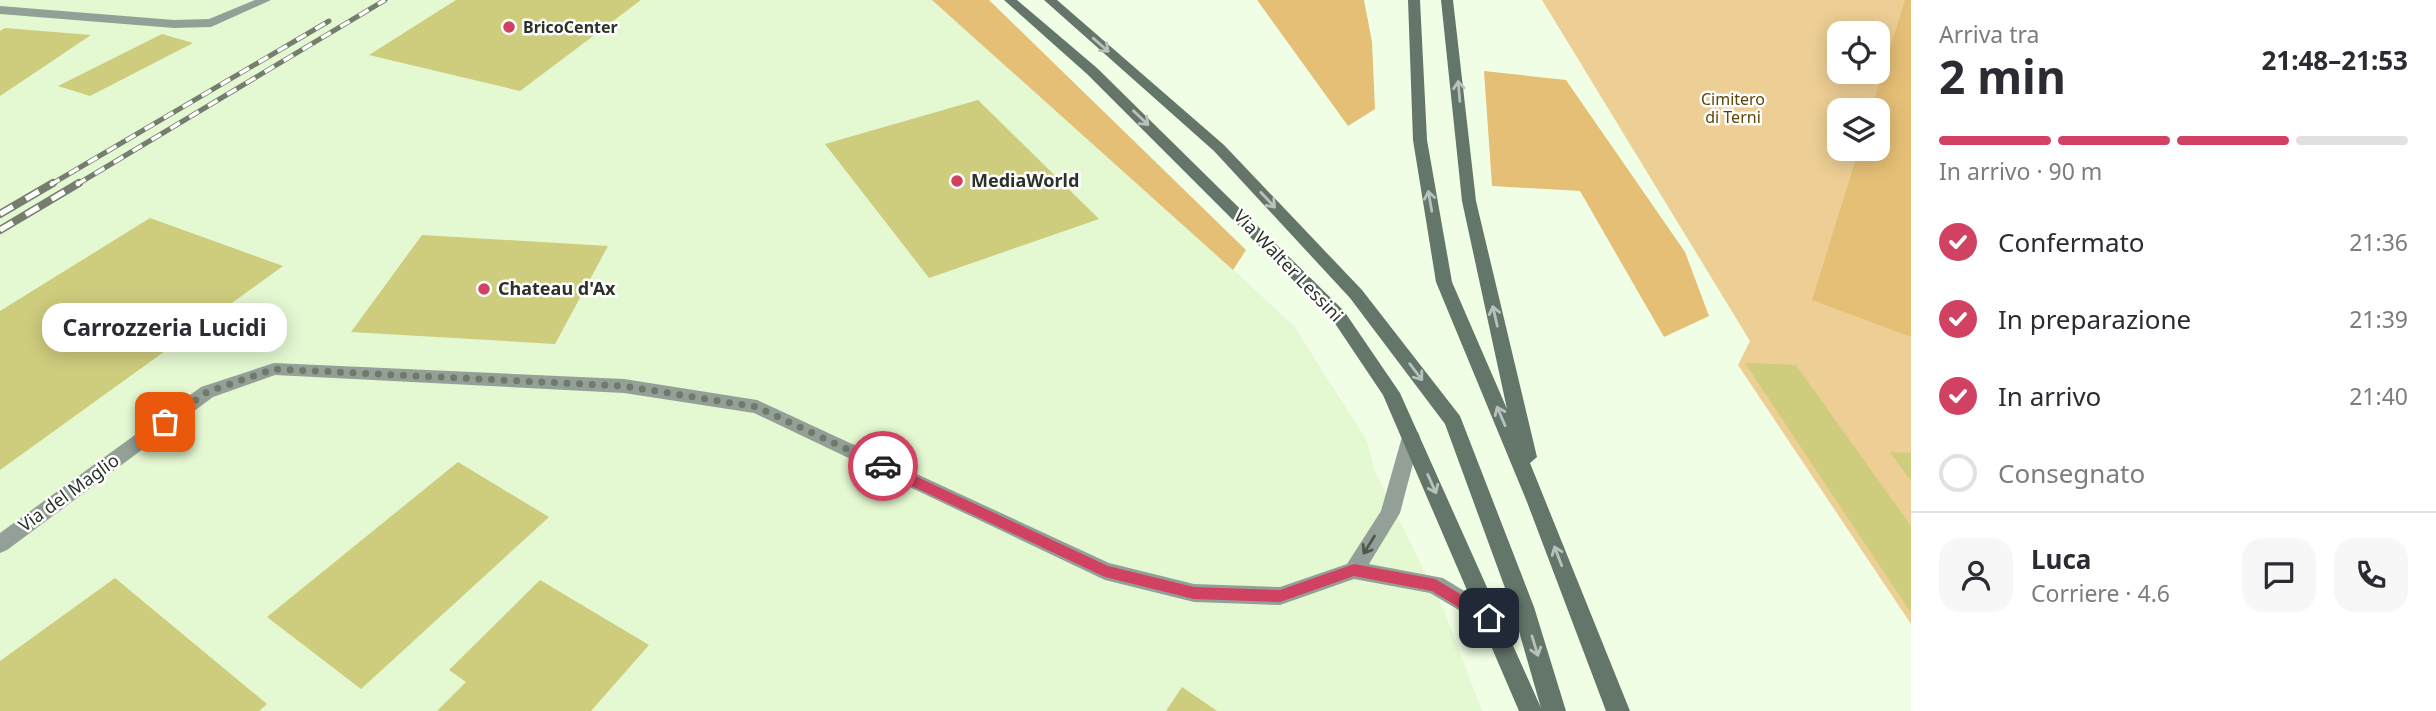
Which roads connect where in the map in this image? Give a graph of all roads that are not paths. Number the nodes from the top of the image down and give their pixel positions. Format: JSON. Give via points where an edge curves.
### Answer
{"nodes":[{"id":1,"x":265,"y":0,"type":"edge"},
{"id":2,"x":1010,"y":0,"type":"edge"},
{"id":3,"x":1050,"y":0,"type":"edge"},
{"id":4,"x":1414,"y":0,"type":"edge"},
{"id":5,"x":1447,"y":0,"type":"edge"},
{"id":6,"x":0,"y":10,"type":"edge"},
{"id":7,"x":1411,"y":437,"type":"junction"},
{"id":8,"x":1537,"y":502,"type":"junction"},
{"id":9,"x":0,"y":544,"type":"edge"},
{"id":10,"x":1354,"y":570,"type":"junction"},
{"id":11,"x":1489,"y":618,"type":"junction"},
{"id":12,"x":1531,"y":711,"type":"edge"},
{"id":13,"x":1554,"y":711,"type":"edge"},
{"id":14,"x":1618,"y":711,"type":"edge"}],
"edges":[{"from":1,"to":6,"type":"street","via":[[211,23]]},
{"from":2,"to":7,"type":"main road","name":"Via Walter Lessini","one_way":true,"via":[[1101,80],[1338,315],[1391,393]]},
{"from":3,"to":13,"type":"main road","name":"Via Walter Lessini","one_way":true,"via":[[1219,148],[1356,294],[1453,421],[1522,607]]},
{"from":8,"to":4,"type":"main road","one_way":true,"via":[[1444,282],[1420,140]]},
{"from":8,"to":5,"type":"main road","one_way":true,"via":[[1469,201]]},
{"from":7,"to":10,"type":"street","one_way":true,"via":[[1390,513]]},
{"from":7,"to":11,"type":"main road","name":"Via Walter Lessini","one_way":true},
{"from":14,"to":8,"type":"main road","one_way":true},
{"from":9,"to":10,"type":"street","name":"Via del Maglio","via":[[207,392],[274,369],[624,386],[757,407],[1105,571],[1194,593],[1280,596]]},
{"from":10,"to":11,"type":"street","name":"Via del Maglio","via":[[1435,585]]},
{"from":11,"to":12,"type":"main road","name":"Via Walter Lessini"}]}
